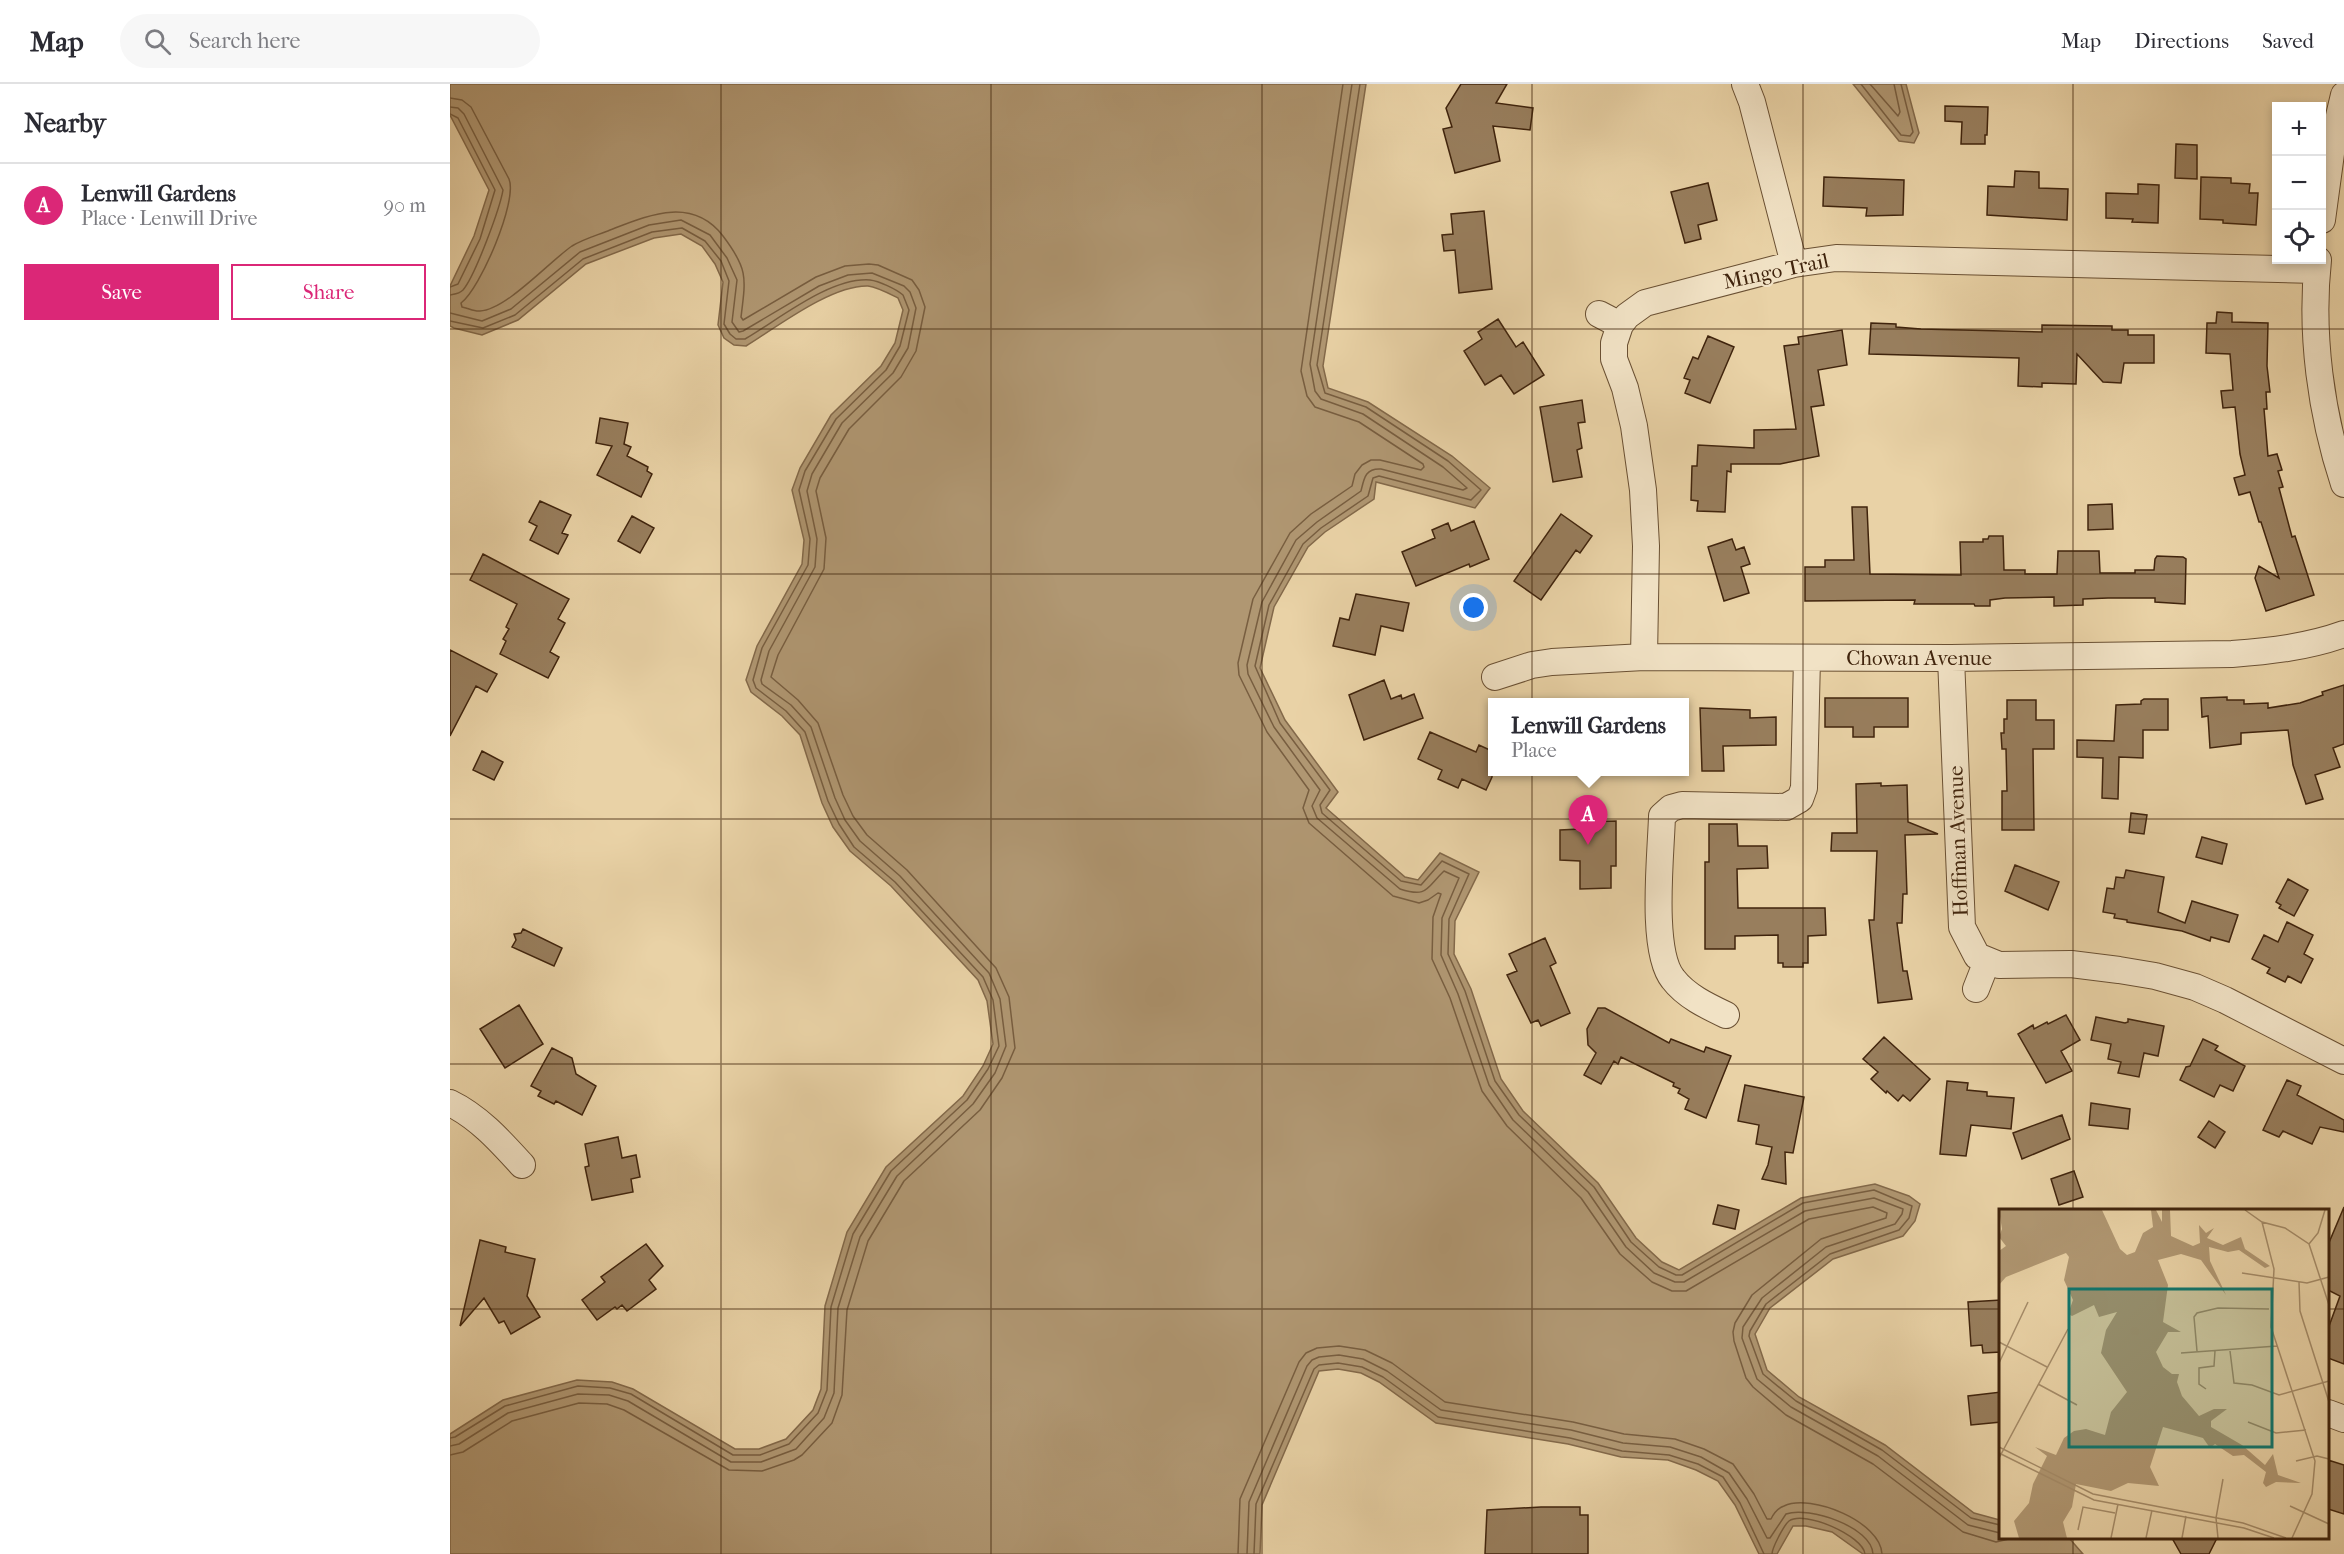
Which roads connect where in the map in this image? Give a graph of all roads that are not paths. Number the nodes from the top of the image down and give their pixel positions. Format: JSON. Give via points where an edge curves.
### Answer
{"nodes":[{"id":1,"x":1745,"y":84,"type":"edge"},
{"id":2,"x":2344,"y":95,"type":"edge"},
{"id":3,"x":2323,"y":210,"type":"edge"},
{"id":4,"x":1794,"y":264,"type":"junction"},
{"id":5,"x":2317,"y":265,"type":"edge"},
{"id":6,"x":2344,"y":484,"type":"edge"},
{"id":7,"x":2344,"y":634,"type":"edge"},
{"id":8,"x":1644,"y":657,"type":"junction"},
{"id":9,"x":1808,"y":658,"type":"junction"},
{"id":10,"x":1952,"y":658,"type":"junction"},
{"id":11,"x":1494,"y":677,"type":"dead end"},
{"id":12,"x":1987,"y":961,"type":"junction"},
{"id":13,"x":1976,"y":989,"type":"dead end"},
{"id":14,"x":1726,"y":1015,"type":"dead end"},
{"id":15,"x":2344,"y":1061,"type":"edge"},
{"id":16,"x":450,"y":1103,"type":"edge"},
{"id":17,"x":522,"y":1166,"type":"dead end"},
{"id":18,"x":2329,"y":1413,"type":"edge"},
{"id":19,"x":2344,"y":1419,"type":"edge"}],
"edges":[{"from":1,"to":4,"type":"street"},
{"from":2,"to":3,"type":"street"},
{"from":4,"to":5,"type":"street","name":"Mingo Trail","via":[[1836,258]]},
{"from":4,"to":8,"type":"street","name":"Mingo Trail","via":[[1645,303],[1609,319],[1614,359],[1634,426],[1643,490]]},
{"from":5,"to":6,"type":"street","via":[[2317,351],[2330,435]]},
{"from":7,"to":10,"type":"street","name":"Chowan Avenue","via":[[2310,644],[2232,654]]},
{"from":8,"to":9,"type":"street","name":"Chowan Avenue"},
{"from":8,"to":11,"type":"street","name":"Chowan Avenue","via":[[1552,662]]},
{"from":9,"to":10,"type":"street","name":"Chowan Avenue"},
{"from":9,"to":14,"type":"street","via":[[1804,788],[1800,799],[1786,807],[1682,806],[1671,808],[1662,816],[1659,945],[1664,965],[1672,979],[1688,993]]},
{"from":10,"to":12,"type":"street","name":"Hoffman Avenue","via":[[1962,927],[1977,956]]},
{"from":12,"to":13,"type":"street"},
{"from":12,"to":15,"type":"street","via":[[1999,965],[2071,964],[2156,976],[2225,1000]]},
{"from":16,"to":17,"type":"street","via":[[494,1134]]},
{"from":18,"to":19,"type":"street"}]}
